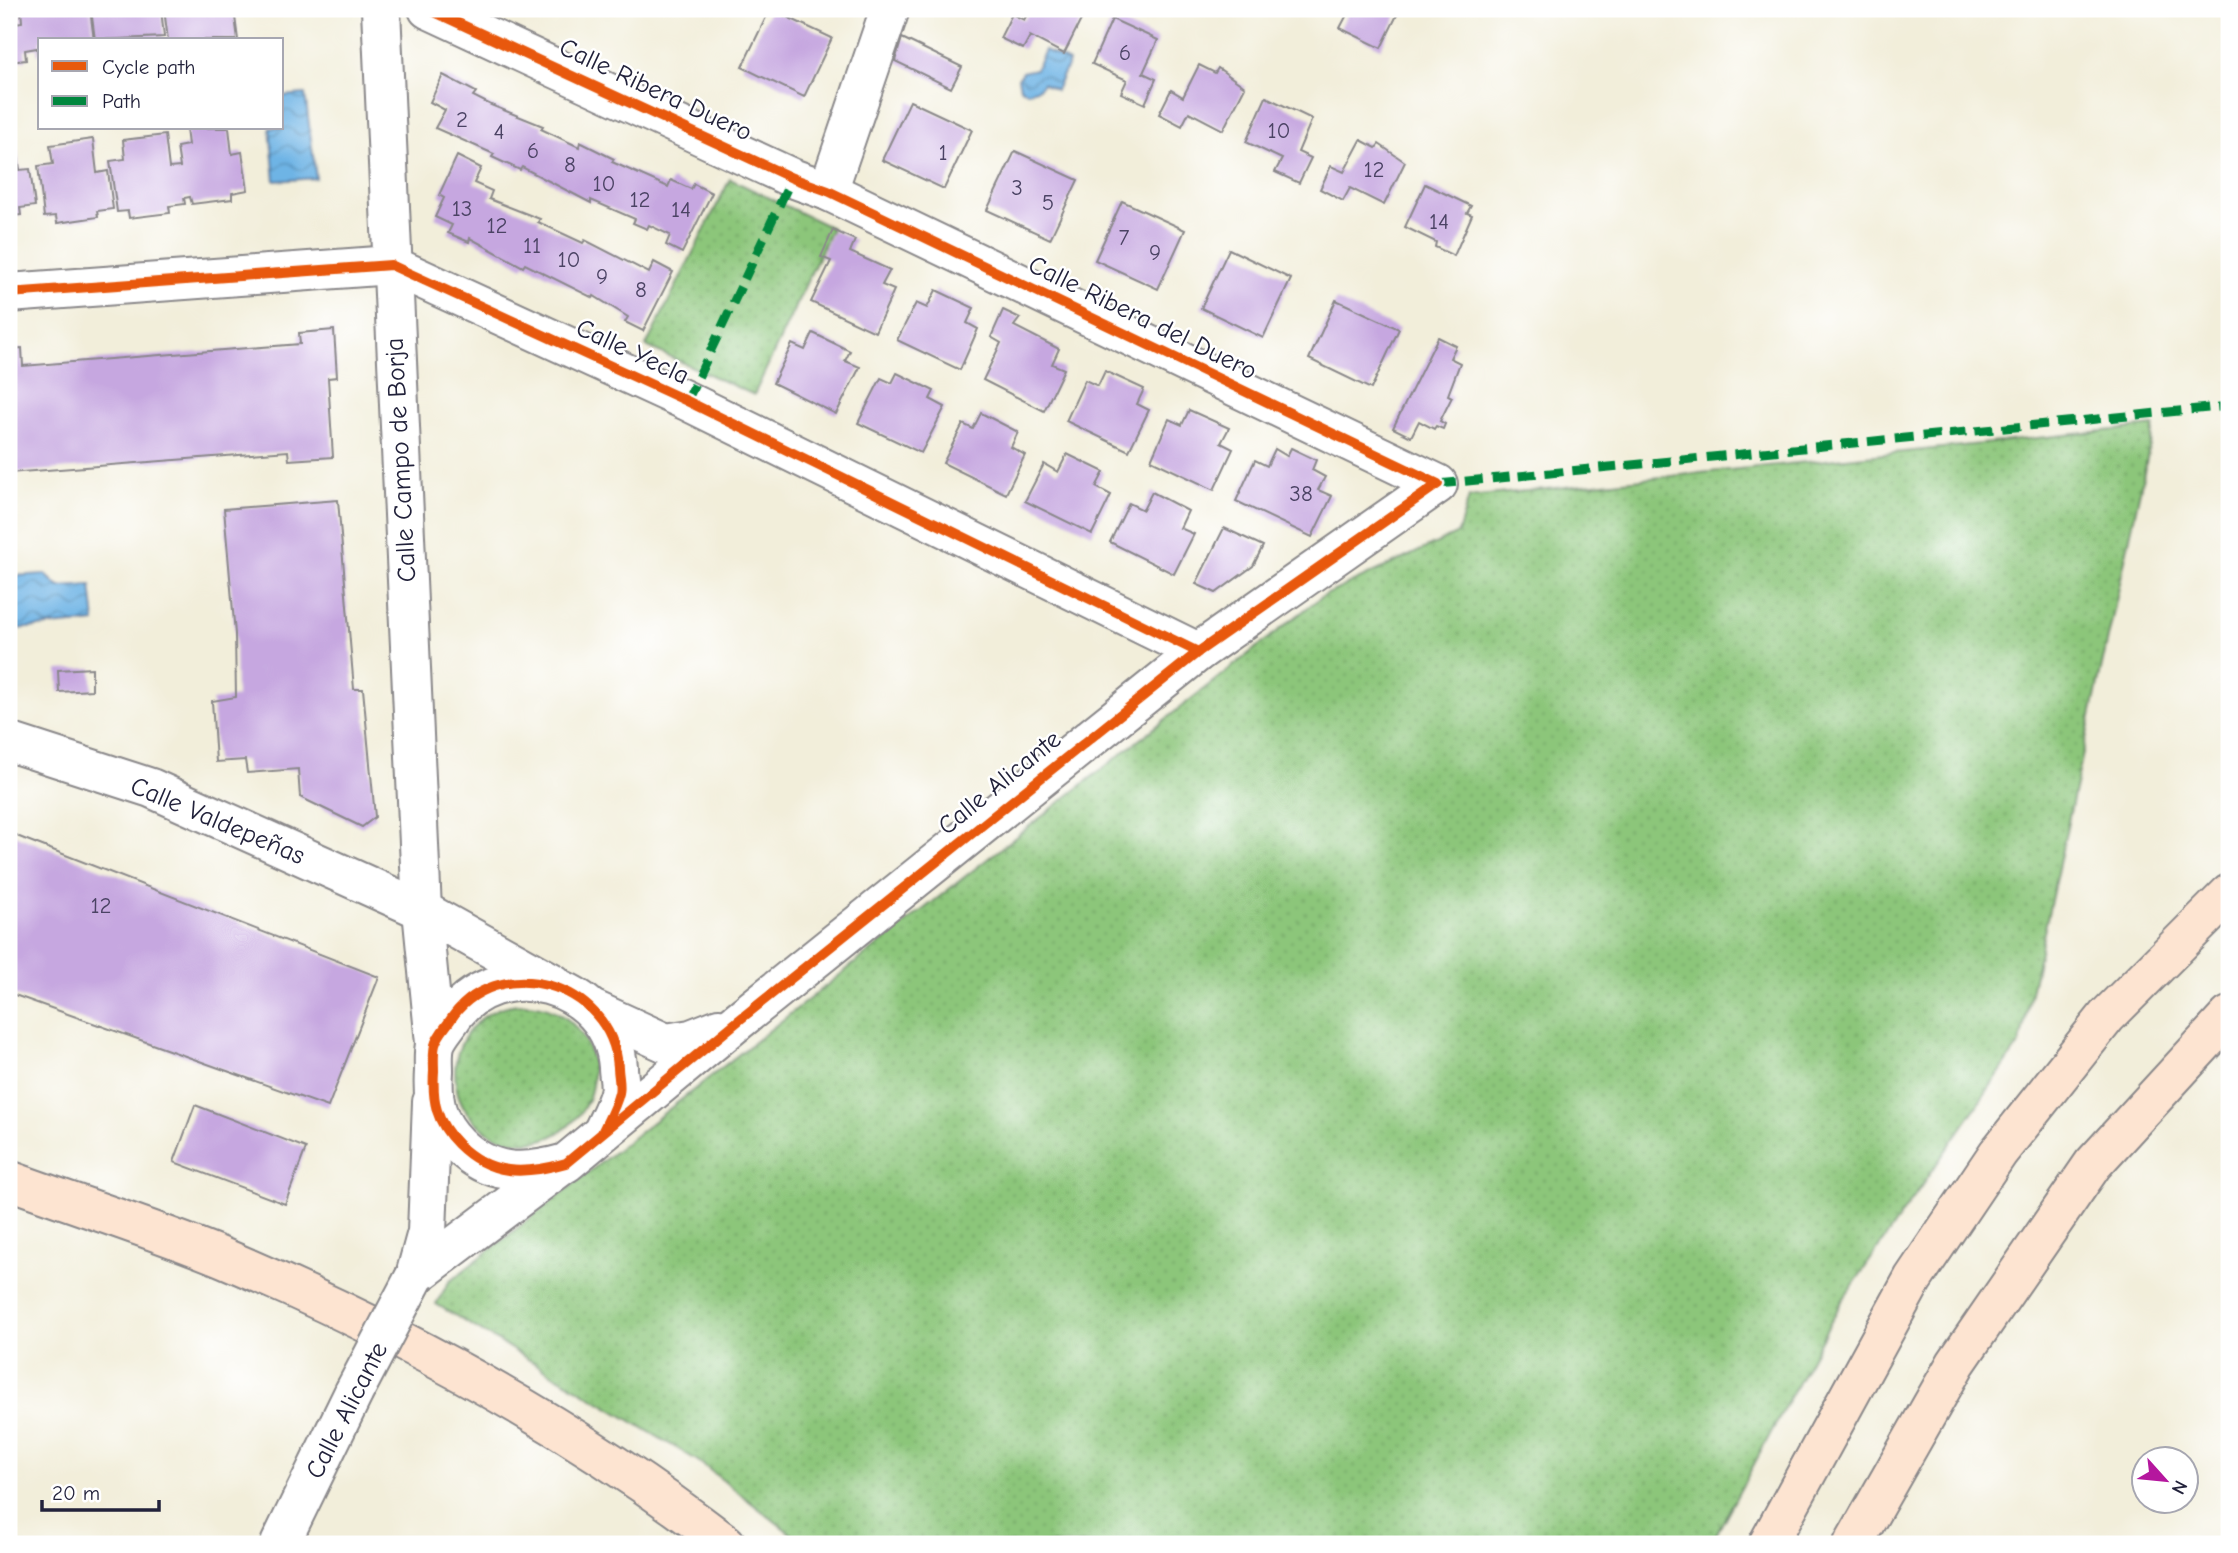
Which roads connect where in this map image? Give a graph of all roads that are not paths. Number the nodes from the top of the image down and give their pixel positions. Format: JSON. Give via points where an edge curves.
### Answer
{"nodes":[{"id":1,"x":381,"y":9,"type":"edge"},
{"id":2,"x":428,"y":9,"type":"edge"},
{"id":3,"x":890,"y":9,"type":"edge"},
{"id":4,"x":828,"y":191,"type":"junction"},
{"id":5,"x":391,"y":265,"type":"junction"},
{"id":6,"x":9,"y":293,"type":"edge"},
{"id":7,"x":1438,"y":484,"type":"joint"},
{"id":8,"x":1198,"y":652,"type":"junction"},
{"id":9,"x":9,"y":742,"type":"edge"},
{"id":10,"x":2229,"y":894,"type":"edge"},
{"id":11,"x":422,"y":910,"type":"junction"},
{"id":12,"x":580,"y":999,"type":"junction"},
{"id":13,"x":2229,"y":1016,"type":"edge"},
{"id":14,"x":737,"y":1021,"type":"junction"},
{"id":15,"x":435,"y":1043,"type":"junction"},
{"id":16,"x":432,"y":1101,"type":"junction"},
{"id":17,"x":602,"y":1133,"type":"junction"},
{"id":18,"x":566,"y":1163,"type":"junction"},
{"id":19,"x":9,"y":1180,"type":"edge"},
{"id":20,"x":415,"y":1276,"type":"junction"},
{"id":21,"x":280,"y":1544,"type":"edge"},
{"id":22,"x":726,"y":1544,"type":"edge"},
{"id":23,"x":1768,"y":1544,"type":"edge"},
{"id":24,"x":1853,"y":1544,"type":"edge"}],
"edges":[{"from":1,"to":5,"type":"street","name":"Calle Campo de Borja"},
{"from":2,"to":4,"type":"street","name":"Calle Ribera Duero"},
{"from":3,"to":4,"type":"street"},
{"from":4,"to":7,"type":"street","name":"Calle Ribera del Duero"},
{"from":5,"to":6,"type":"street","name":"Calle Yecla"},
{"from":5,"to":8,"type":"street","name":"Calle Yecla","via":[[687,401]]},
{"from":5,"to":11,"type":"street","name":"Calle Campo de Borja"},
{"from":7,"to":8,"type":"street","name":"Calle Alicante"},
{"from":8,"to":14,"type":"street","name":"Calle Alicante"},
{"from":9,"to":11,"type":"street","name":"Calle Valdepeñas","via":[[151,788]]},
{"from":10,"to":23,"type":"main road","via":[[2107,1016],[1998,1153],[1913,1279]]},
{"from":11,"to":12,"type":"street","name":"Calle Valdepeñas"},
{"from":11,"to":15,"type":"street"},
{"from":12,"to":14,"type":"street","name":"Calle Alicante","via":[[666,1043],[691,1039]]},
{"from":12,"to":15,"type":"street","via":[[527,981],[489,988],[456,1010]]},
{"from":12,"to":17,"type":"street","via":[[616,1048],[620,1092]]},
{"from":13,"to":24,"type":"main road","via":[[2093,1164],[1956,1363]]},
{"from":14,"to":17,"type":"street","name":"Calle Alicante"},
{"from":15,"to":16,"type":"street"},
{"from":16,"to":18,"type":"street","via":[[446,1131],[469,1155],[500,1170],[533,1172]]},
{"from":16,"to":20,"type":"street","name":"Calle Alicante","via":[[427,1232]]},
{"from":17,"to":18,"type":"street"},
{"from":18,"to":20,"type":"street","name":"Calle Alicante"},
{"from":19,"to":22,"type":"main road","via":[[221,1257],[330,1305],[542,1420],[684,1511]]},
{"from":20,"to":21,"type":"street","name":"Calle Alicante","bridge":true}]}
